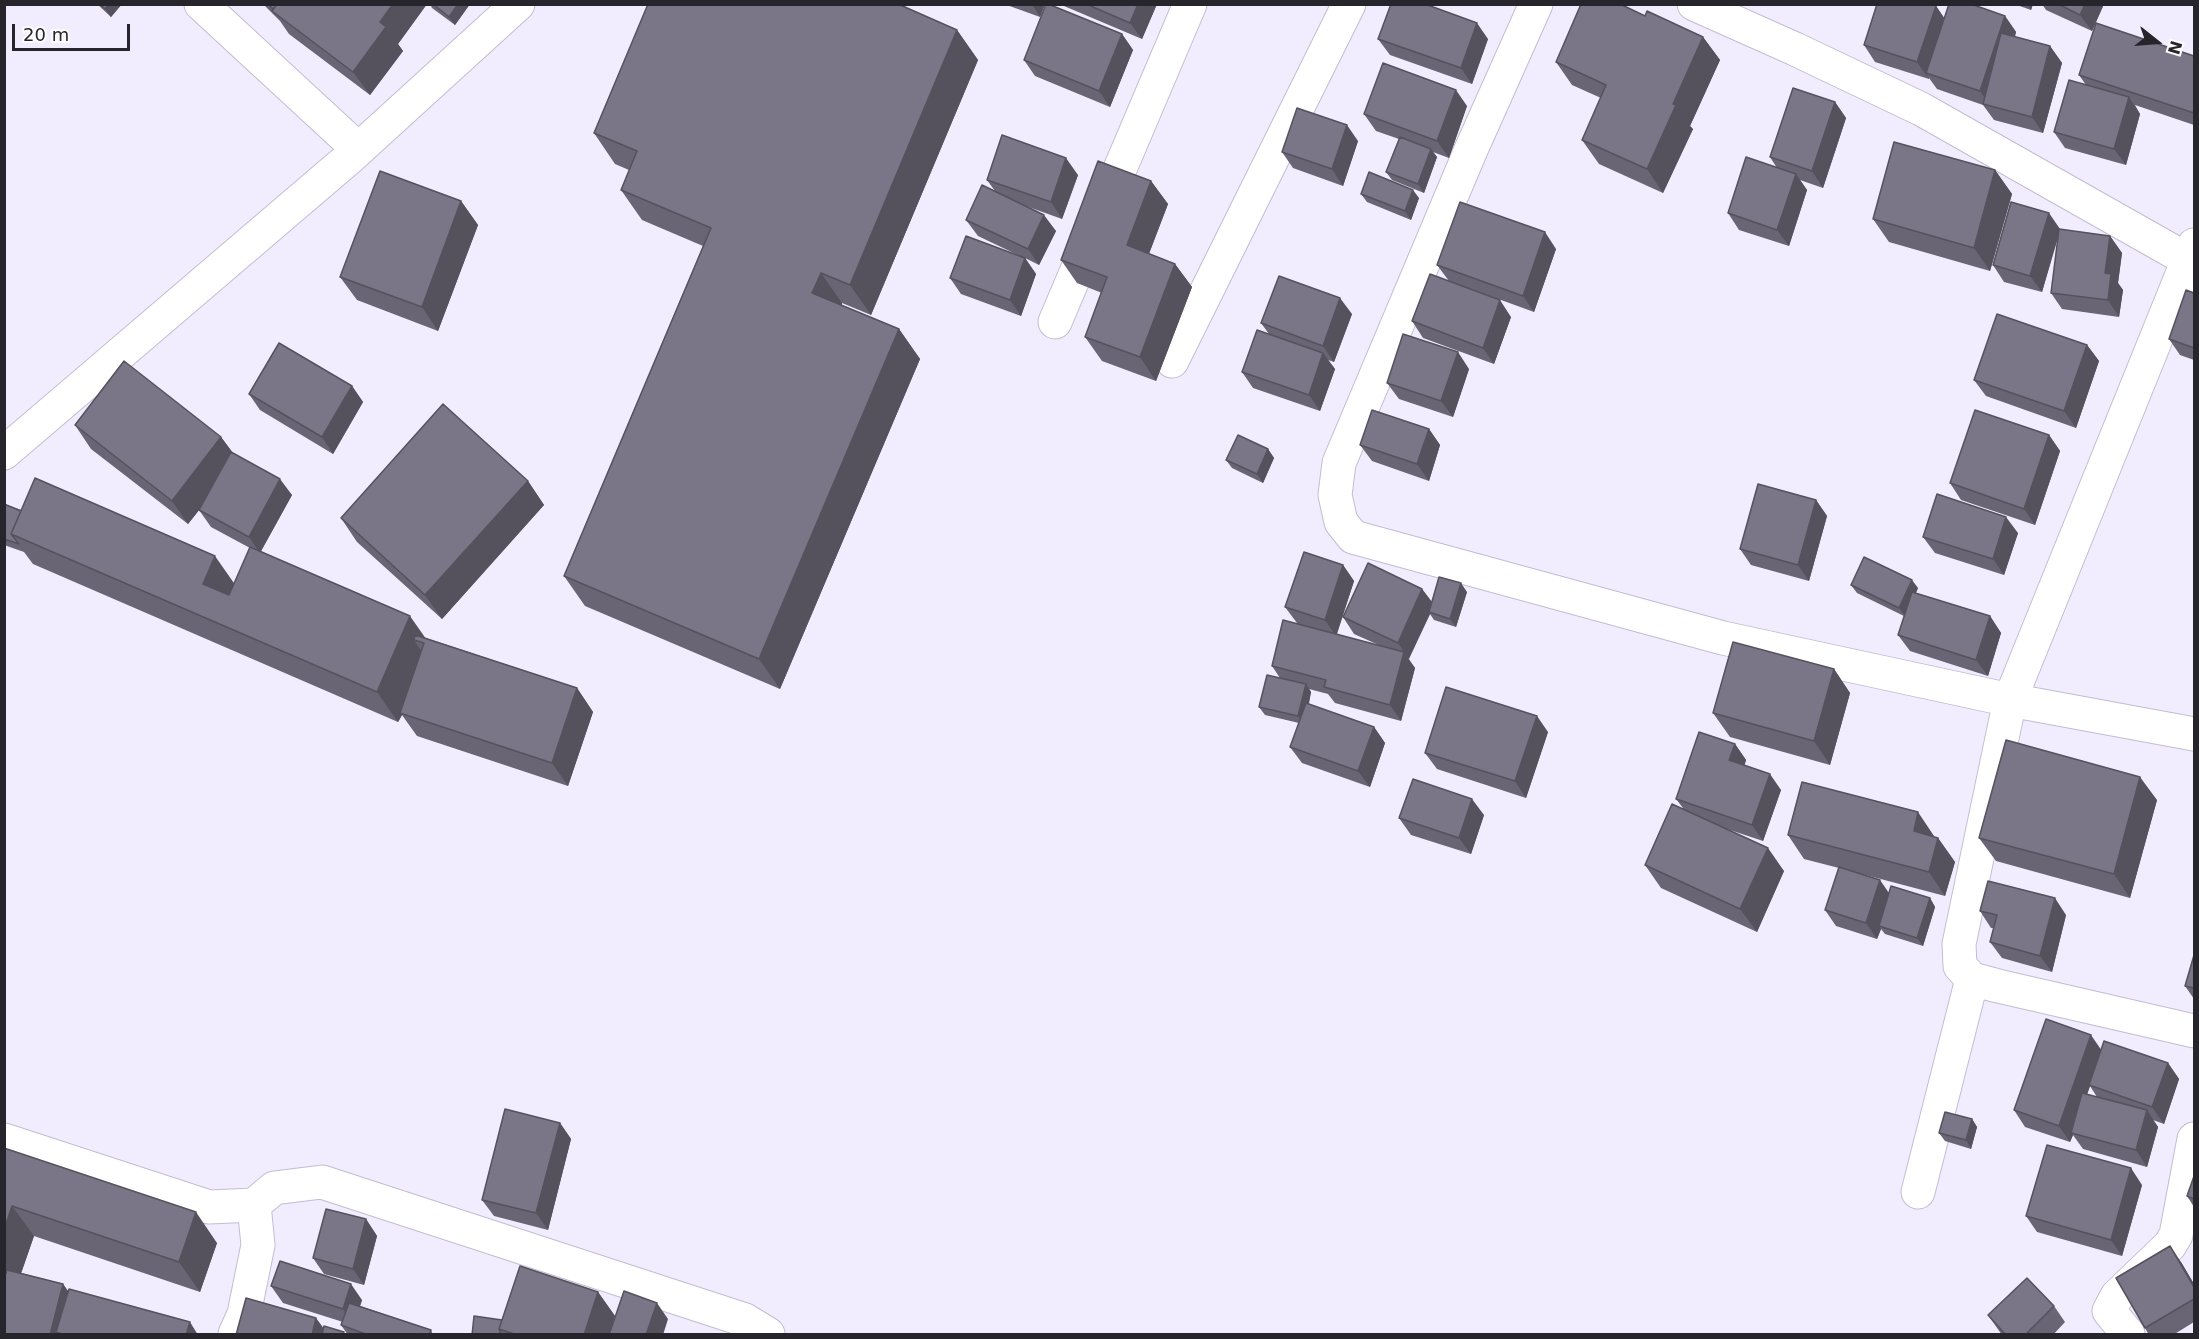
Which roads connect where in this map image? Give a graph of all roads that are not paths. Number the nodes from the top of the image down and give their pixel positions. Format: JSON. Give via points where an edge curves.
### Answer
{"nodes":[{"id":1,"x":201,"y":4,"type":"edge"},
{"id":2,"x":518,"y":4,"type":"edge"},
{"id":3,"x":1190,"y":4,"type":"edge"},
{"id":4,"x":1348,"y":4,"type":"edge"},
{"id":5,"x":1536,"y":4,"type":"edge"},
{"id":6,"x":1694,"y":4,"type":"edge"},
{"id":7,"x":358,"y":149,"type":"junction"},
{"id":8,"x":2191,"y":253,"type":"edge"},
{"id":9,"x":1055,"y":322,"type":"dead end"},
{"id":10,"x":1172,"y":361,"type":"dead end"},
{"id":11,"x":4,"y":453,"type":"edge"},
{"id":12,"x":2010,"y":700,"type":"junction"},
{"id":13,"x":2194,"y":734,"type":"edge"},
{"id":14,"x":1972,"y":979,"type":"junction"},
{"id":15,"x":2194,"y":1031,"type":"edge"},
{"id":16,"x":2194,"y":1139,"type":"edge"},
{"id":17,"x":4,"y":1140,"type":"edge"},
{"id":18,"x":1918,"y":1192,"type":"dead end"},
{"id":19,"x":254,"y":1205,"type":"junction"},
{"id":20,"x":235,"y":1335,"type":"edge"},
{"id":21,"x":768,"y":1335,"type":"edge"},
{"id":22,"x":2128,"y":1335,"type":"edge"}],
"edges":[{"from":1,"to":7,"type":"street"},
{"from":2,"to":7,"type":"street"},
{"from":3,"to":9,"type":"street"},
{"from":4,"to":10,"type":"street"},
{"from":5,"to":12,"type":"street","via":[[1339,463],[1335,495],[1341,522],[1353,537],[1723,638]]},
{"from":6,"to":8,"type":"street","via":[[1921,109]]},
{"from":7,"to":11,"type":"street"},
{"from":8,"to":12,"type":"street"},
{"from":12,"to":13,"type":"street"},
{"from":12,"to":14,"type":"street","via":[[1959,944],[1960,966]]},
{"from":14,"to":15,"type":"street"},
{"from":14,"to":18,"type":"street"},
{"from":16,"to":22,"type":"street","via":[[2176,1235],[2117,1296],[2109,1311]]},
{"from":17,"to":19,"type":"street","via":[[209,1207]]},
{"from":19,"to":20,"type":"street","via":[[258,1245],[244,1314]]},
{"from":19,"to":21,"type":"street","via":[[274,1188],[322,1182],[745,1320]]}]}
